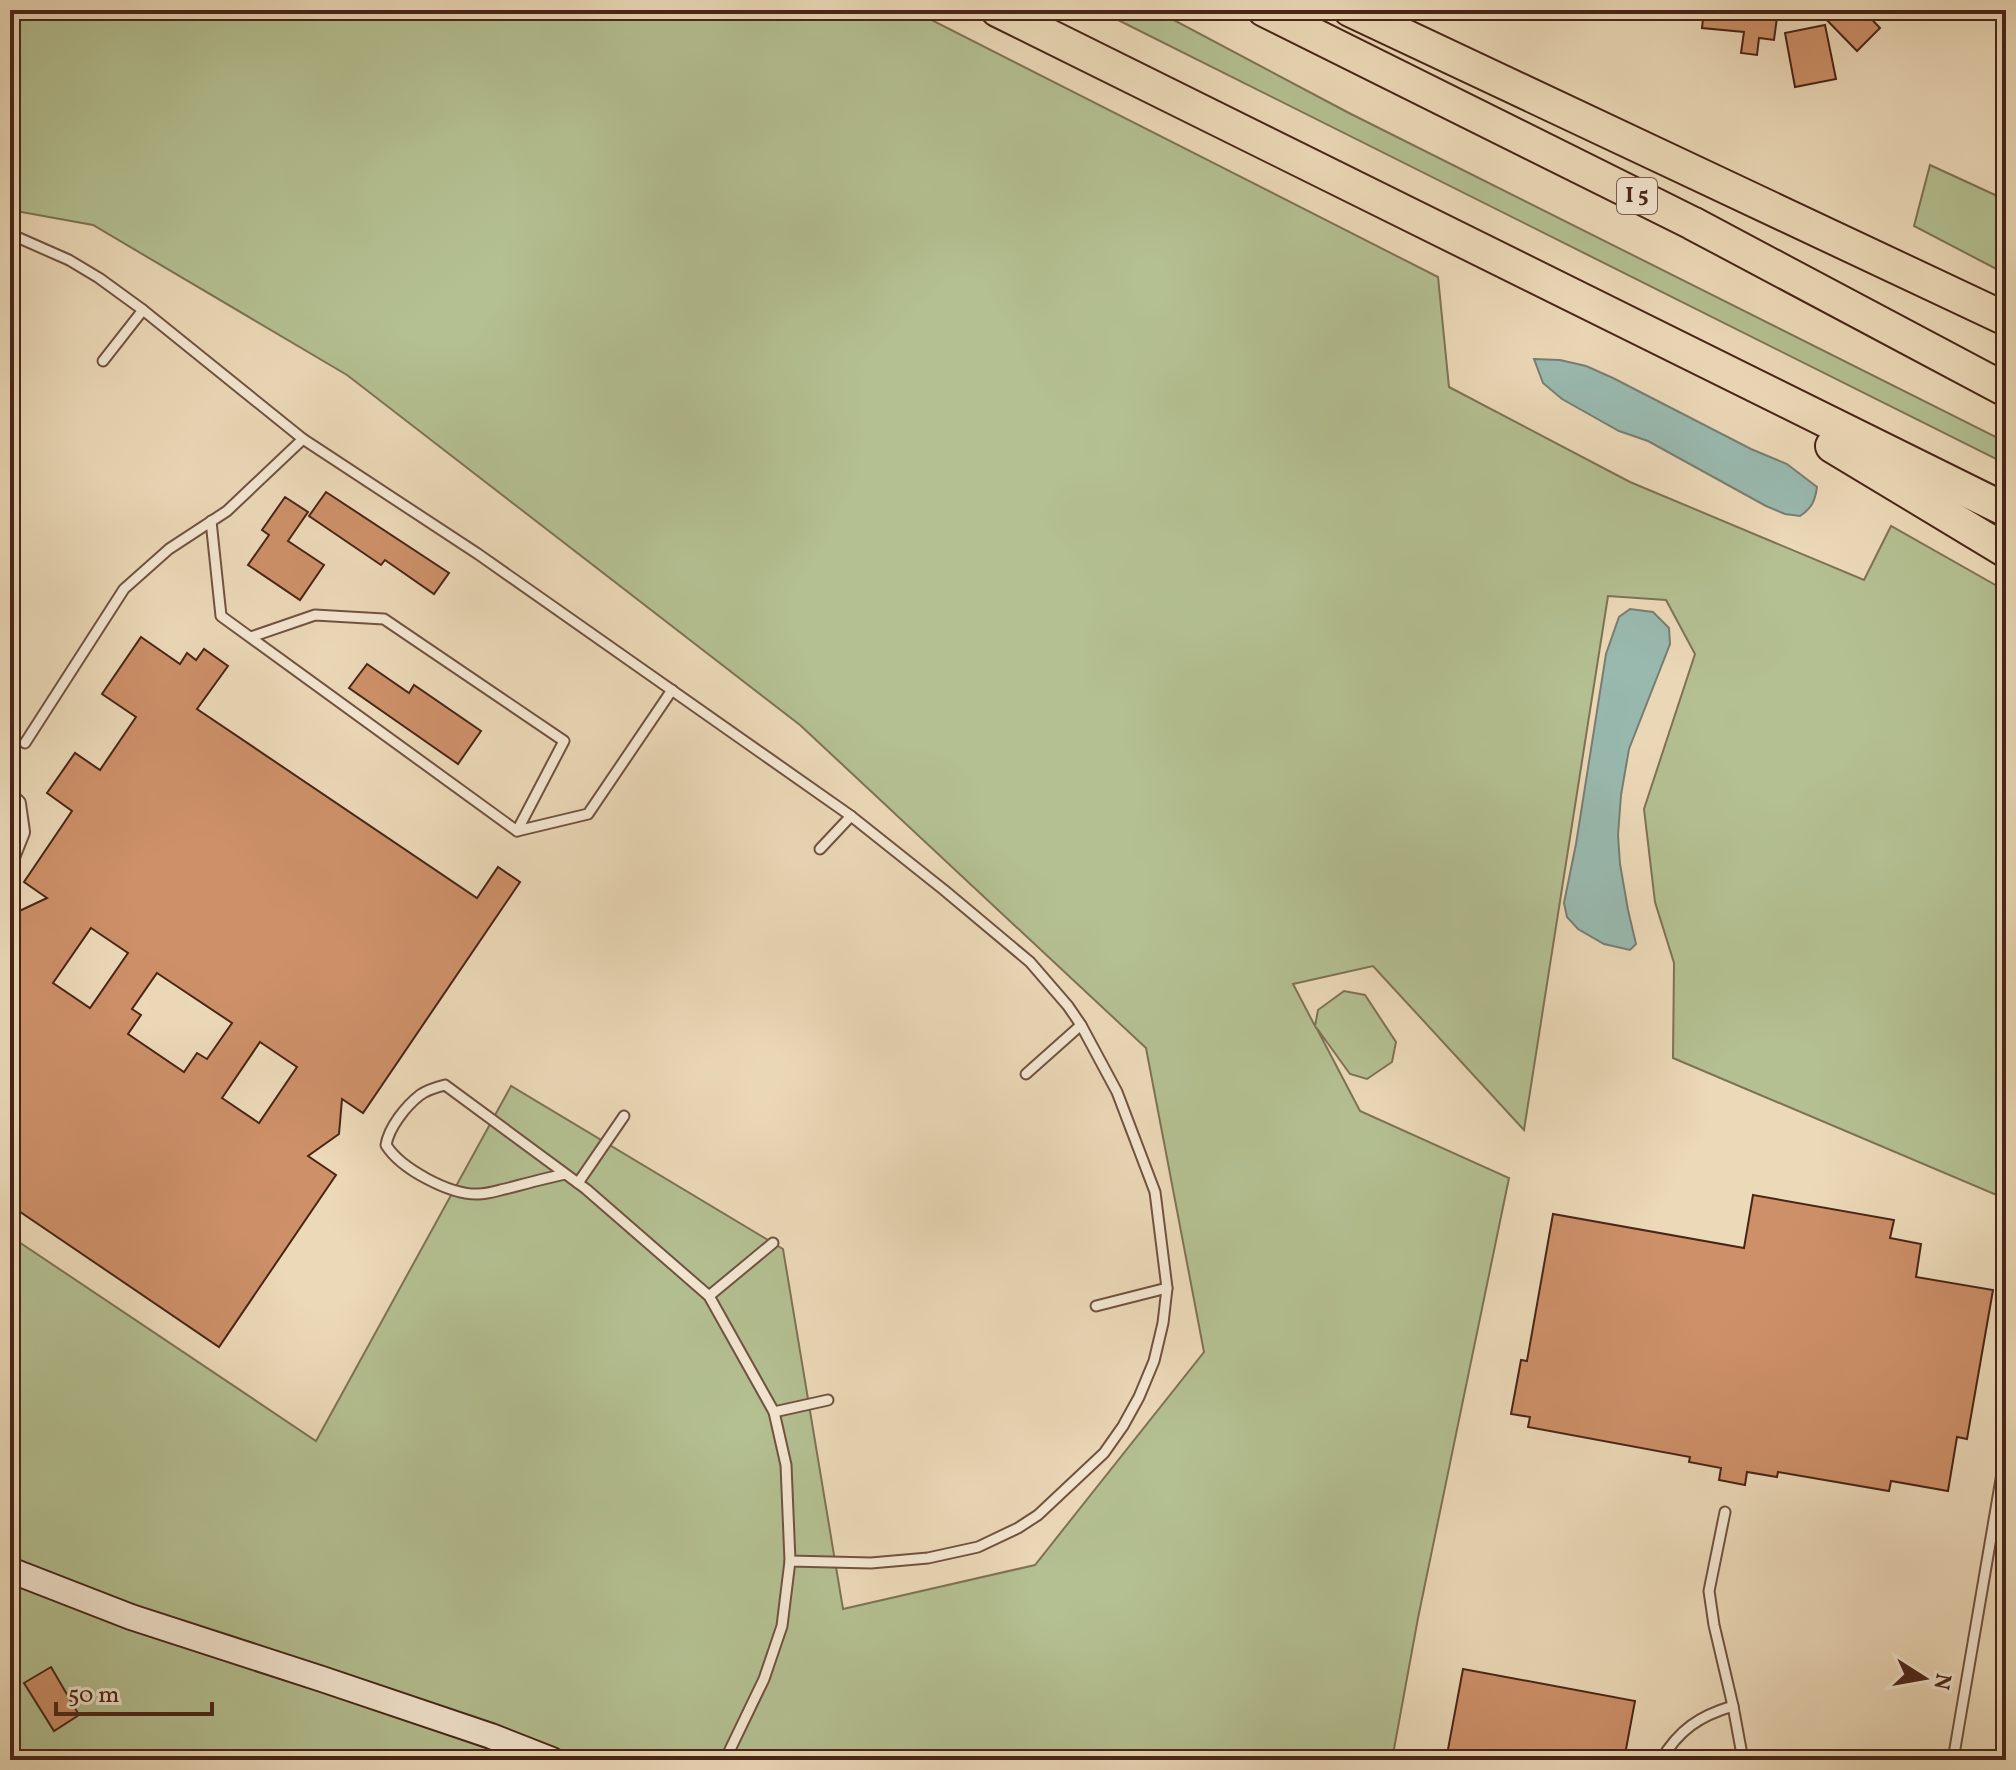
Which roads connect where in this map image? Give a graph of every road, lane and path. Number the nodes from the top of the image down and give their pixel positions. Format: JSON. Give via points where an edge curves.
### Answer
{"nodes":[{"id":1,"x":997,"y":10,"type":"edge"},
{"id":2,"x":1264,"y":10,"type":"edge"},
{"id":3,"x":1350,"y":10,"type":"edge"},
{"id":4,"x":10,"y":234,"type":"edge"},
{"id":5,"x":143,"y":310,"type":"junction"},
{"id":6,"x":2006,"y":319,"type":"edge"},
{"id":7,"x":1652,"y":336,"type":"junction"},
{"id":8,"x":103,"y":361,"type":"dead end"},
{"id":9,"x":2006,"y":390,"type":"edge"},
{"id":10,"x":303,"y":439,"type":"junction"},
{"id":11,"x":2006,"y":510,"type":"edge"},
{"id":12,"x":211,"y":521,"type":"junction"},
{"id":13,"x":2006,"y":551,"type":"edge"},
{"id":14,"x":251,"y":637,"type":"junction"},
{"id":15,"x":672,"y":690,"type":"junction"},
{"id":16,"x":25,"y":743,"type":"dead end"},
{"id":17,"x":10,"y":799,"type":"edge"},
{"id":18,"x":851,"y":816,"type":"junction"},
{"id":19,"x":517,"y":831,"type":"junction"},
{"id":20,"x":820,"y":849,"type":"dead end"},
{"id":21,"x":10,"y":857,"type":"edge"},
{"id":22,"x":1081,"y":1025,"type":"junction"},
{"id":23,"x":1026,"y":1074,"type":"dead end"},
{"id":24,"x":624,"y":1116,"type":"dead end"},
{"id":25,"x":565,"y":1174,"type":"junction"},
{"id":26,"x":578,"y":1183,"type":"junction"},
{"id":27,"x":773,"y":1243,"type":"dead end"},
{"id":28,"x":1167,"y":1288,"type":"junction"},
{"id":29,"x":709,"y":1296,"type":"junction"},
{"id":30,"x":1096,"y":1306,"type":"dead end"},
{"id":31,"x":828,"y":1400,"type":"dead end"},
{"id":32,"x":774,"y":1412,"type":"junction"},
{"id":33,"x":2006,"y":1450,"type":"edge"},
{"id":34,"x":1725,"y":1512,"type":"dead end"},
{"id":35,"x":790,"y":1561,"type":"junction"},
{"id":36,"x":10,"y":1570,"type":"edge"},
{"id":37,"x":1733,"y":1706,"type":"junction"},
{"id":38,"x":552,"y":1760,"type":"edge"},
{"id":39,"x":725,"y":1760,"type":"edge"},
{"id":40,"x":1661,"y":1760,"type":"edge"},
{"id":41,"x":1743,"y":1760,"type":"edge"},
{"id":42,"x":1953,"y":1760,"type":"edge"}],
"edges":[{"from":1,"to":7,"type":"highway"},
{"from":2,"to":9,"type":"highway","number":"I 5","via":[[1692,223]]},
{"from":3,"to":6,"type":"highway"},
{"from":4,"to":5,"type":"lane","via":[[69,260]]},
{"from":5,"to":8,"type":"lane"},
{"from":5,"to":10,"type":"lane"},
{"from":7,"to":11,"type":"highway"},
{"from":7,"to":13,"type":"highway"},
{"from":10,"to":12,"type":"lane"},
{"from":10,"to":15,"type":"lane"},
{"from":12,"to":14,"type":"lane","via":[[221,616]]},
{"from":12,"to":16,"type":"lane","via":[[124,589]]},
{"from":14,"to":19,"type":"lane"},
{"from":14,"to":19,"type":"lane","via":[[315,615],[384,619],[564,741]]},
{"from":15,"to":18,"type":"lane"},
{"from":15,"to":19,"type":"lane","via":[[588,814]]},
{"from":17,"to":21,"type":"street","via":[[16,804],[20,832]]},
{"from":18,"to":20,"type":"lane"},
{"from":18,"to":22,"type":"lane","via":[[1030,962]]},
{"from":22,"to":23,"type":"lane"},
{"from":22,"to":28,"type":"lane","via":[[1117,1092],[1155,1192]]},
{"from":24,"to":26,"type":"lane"},
{"from":25,"to":25,"type":"lane","via":[[477,1195],[458,1192],[418,1174],[390,1152],[387,1137],[420,1095],[445,1085]]},
{"from":25,"to":26,"type":"lane"},
{"from":26,"to":29,"type":"lane"},
{"from":27,"to":29,"type":"lane"},
{"from":28,"to":30,"type":"lane"},
{"from":28,"to":35,"type":"lane","via":[[1154,1361],[1123,1426],[1104,1453],[1038,1515],[978,1547],[928,1558]]},
{"from":29,"to":32,"type":"lane"},
{"from":31,"to":32,"type":"lane"},
{"from":32,"to":35,"type":"lane","via":[[786,1465]]},
{"from":33,"to":42,"type":"lane"},
{"from":34,"to":37,"type":"lane","via":[[1709,1591]]},
{"from":35,"to":39,"type":"lane","via":[[782,1626],[764,1679]]},
{"from":36,"to":38,"type":"street","via":[[131,1617]]},
{"from":37,"to":40,"type":"lane","via":[[1699,1719]]},
{"from":37,"to":41,"type":"lane"}]}
